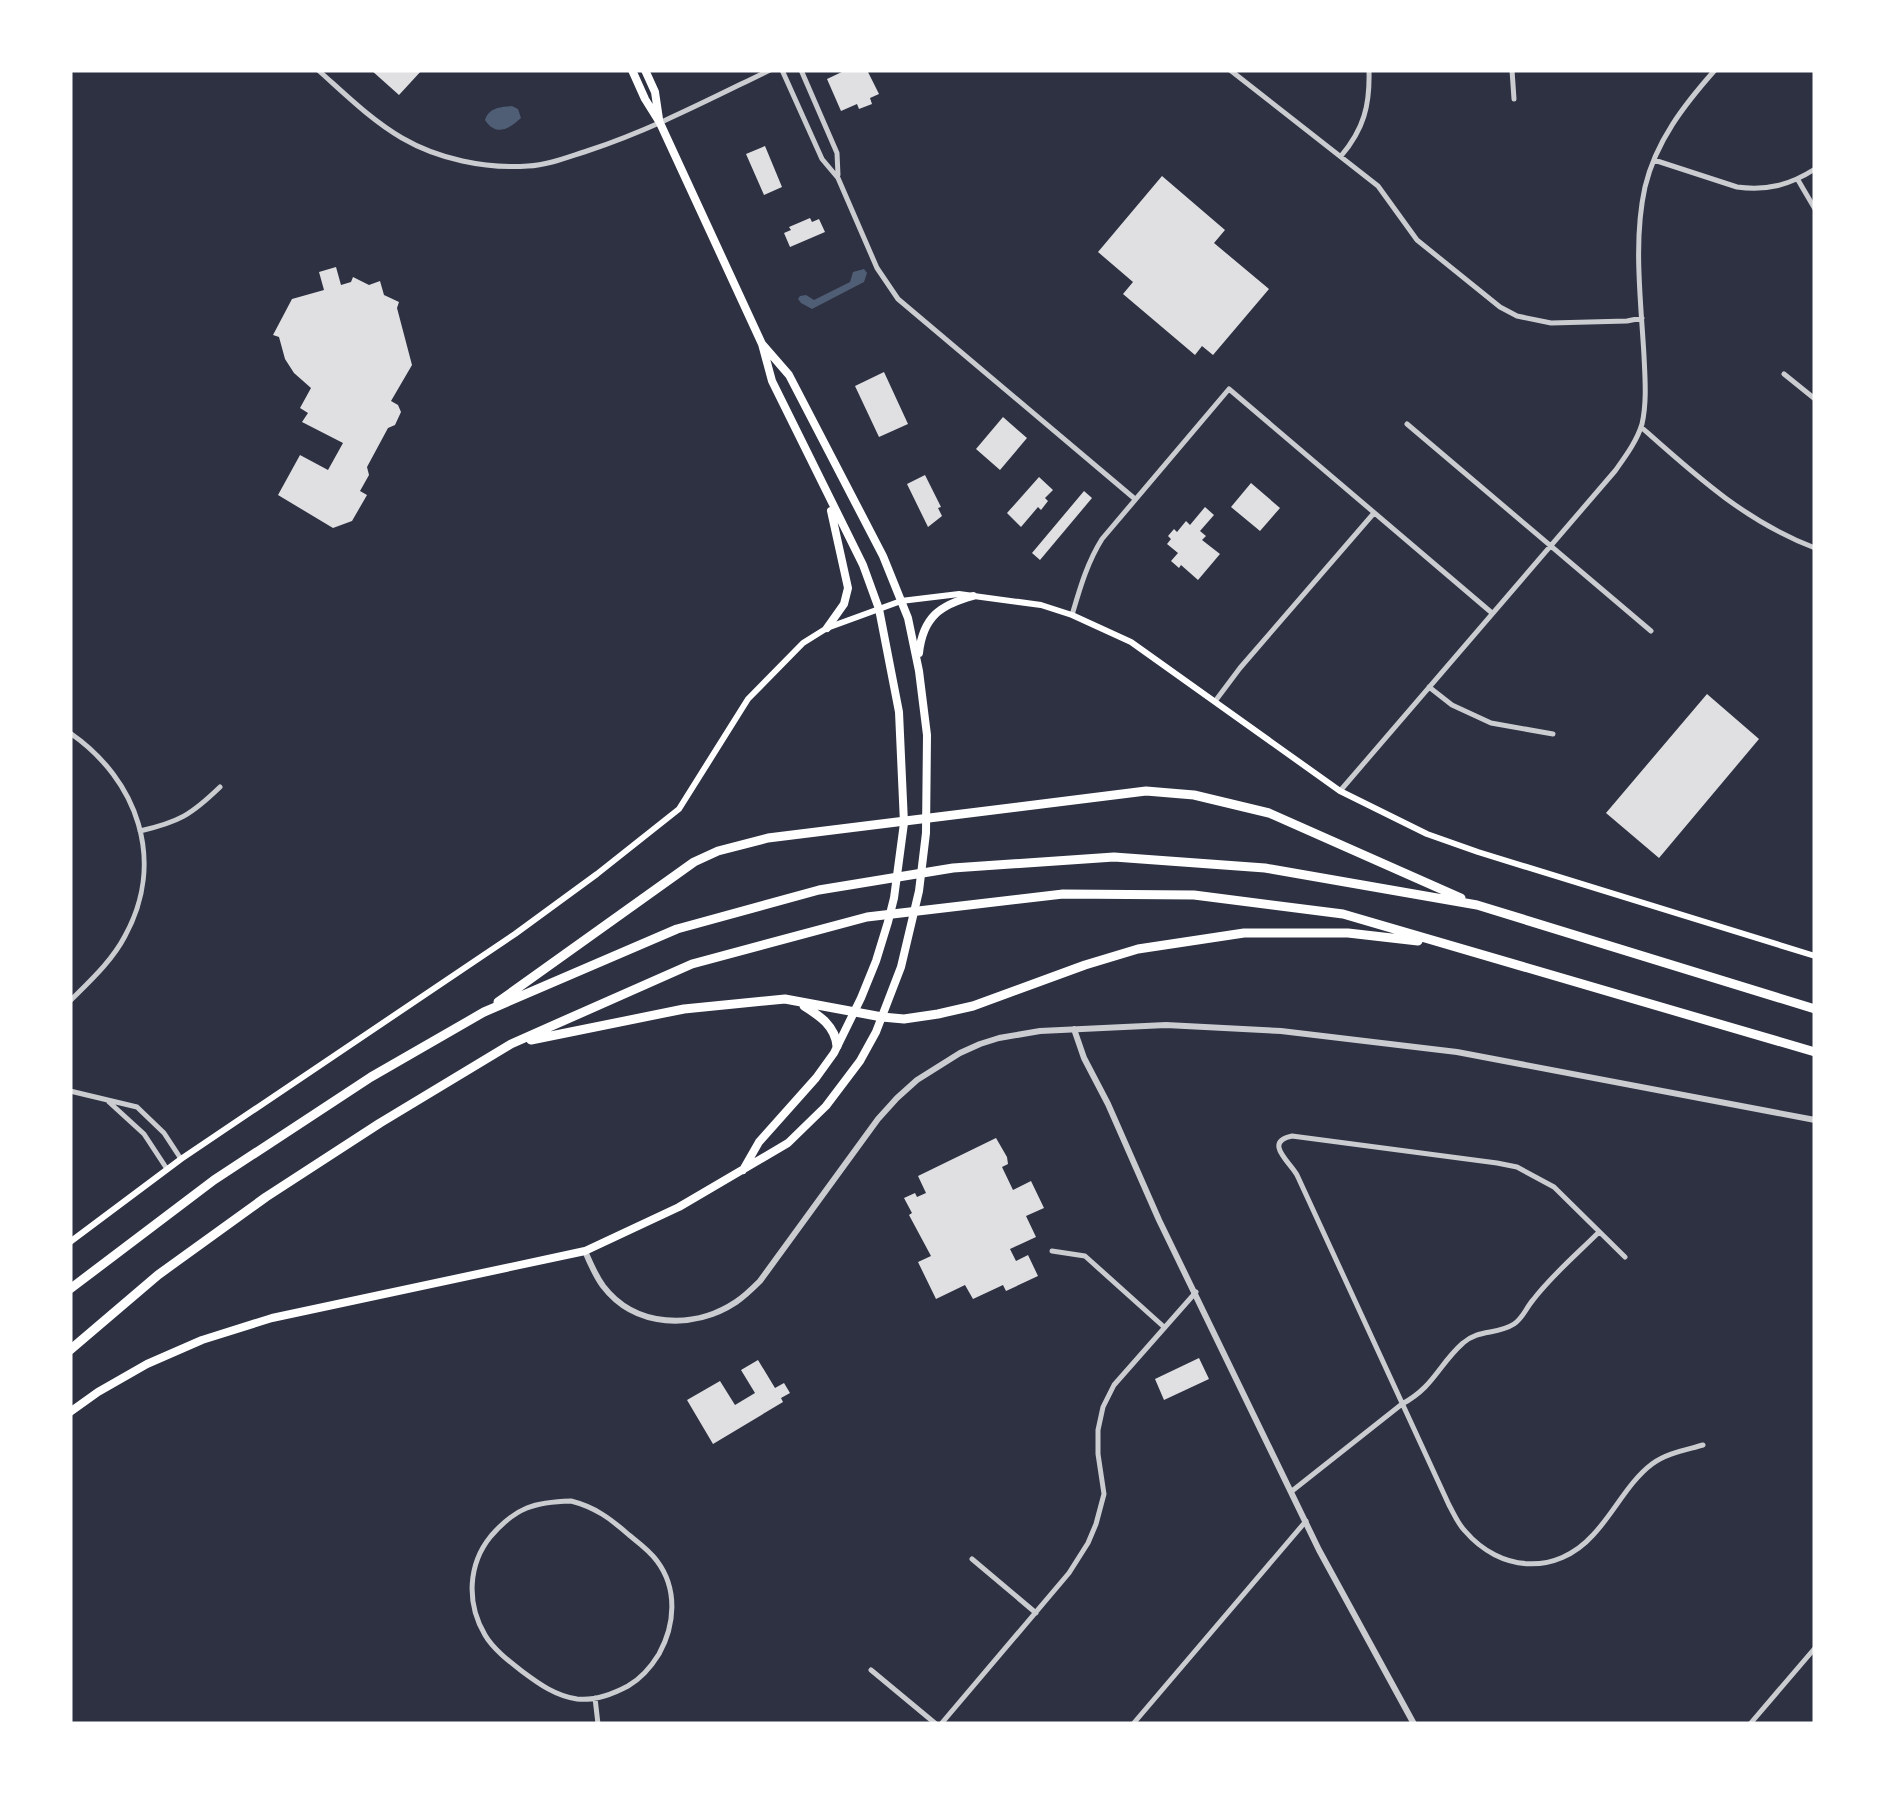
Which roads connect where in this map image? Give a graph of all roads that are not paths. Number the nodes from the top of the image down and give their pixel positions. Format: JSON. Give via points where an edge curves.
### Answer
{"nodes":[{"id":1,"x":318,"y":70,"type":"edge"},
{"id":2,"x":632,"y":70,"type":"edge"},
{"id":3,"x":646,"y":70,"type":"edge"},
{"id":4,"x":770,"y":70,"type":"edge"},
{"id":5,"x":782,"y":70,"type":"edge"},
{"id":6,"x":801,"y":70,"type":"edge"},
{"id":7,"x":1230,"y":70,"type":"edge"},
{"id":8,"x":1368,"y":70,"type":"edge"},
{"id":9,"x":1512,"y":70,"type":"edge"},
{"id":10,"x":1715,"y":70,"type":"edge"},
{"id":11,"x":1514,"y":99,"type":"dead end"},
{"id":12,"x":660,"y":123,"type":"junction"},
{"id":13,"x":1341,"y":156,"type":"junction"},
{"id":14,"x":1654,"y":160,"type":"junction"},
{"id":15,"x":1815,"y":169,"type":"edge"},
{"id":16,"x":838,"y":178,"type":"junction"},
{"id":17,"x":1798,"y":180,"type":"junction"},
{"id":18,"x":1815,"y":208,"type":"edge"},
{"id":19,"x":1642,"y":318,"type":"junction"},
{"id":20,"x":762,"y":344,"type":"junction"},
{"id":21,"x":1784,"y":374,"type":"dead end"},
{"id":22,"x":1815,"y":398,"type":"edge"},
{"id":23,"x":1407,"y":424,"type":"dead end"},
{"id":24,"x":1641,"y":427,"type":"junction"},
{"id":25,"x":827,"y":497,"type":"junction"},
{"id":26,"x":1135,"y":499,"type":"junction"},
{"id":27,"x":1374,"y":513,"type":"junction"},
{"id":28,"x":1551,"y":545,"type":"junction"},
{"id":29,"x":1815,"y":548,"type":"edge"},
{"id":30,"x":973,"y":596,"type":"junction"},
{"id":31,"x":901,"y":601,"type":"junction"},
{"id":32,"x":878,"y":610,"type":"junction"},
{"id":33,"x":1492,"y":613,"type":"junction"},
{"id":34,"x":1072,"y":616,"type":"junction"},
{"id":35,"x":827,"y":628,"type":"junction"},
{"id":36,"x":1651,"y":632,"type":"dead end"},
{"id":37,"x":917,"y":662,"type":"junction"},
{"id":38,"x":1429,"y":687,"type":"junction"},
{"id":39,"x":1216,"y":700,"type":"junction"},
{"id":40,"x":70,"y":733,"type":"edge"},
{"id":41,"x":1553,"y":734,"type":"dead end"},
{"id":42,"x":220,"y":787,"type":"dead end"},
{"id":43,"x":1340,"y":791,"type":"junction"},
{"id":44,"x":927,"y":818,"type":"junction"},
{"id":45,"x":904,"y":823,"type":"junction"},
{"id":46,"x":140,"y":831,"type":"junction"},
{"id":47,"x":1477,"y":905,"type":"junction"},
{"id":48,"x":1445,"y":944,"type":"junction"},
{"id":49,"x":1815,"y":956,"type":"edge"},
{"id":50,"x":70,"y":1001,"type":"edge"},
{"id":51,"x":798,"y":1001,"type":"junction"},
{"id":52,"x":1815,"y":1009,"type":"edge"},
{"id":53,"x":484,"y":1012,"type":"junction"},
{"id":54,"x":854,"y":1012,"type":"junction"},
{"id":55,"x":882,"y":1018,"type":"junction"},
{"id":56,"x":1074,"y":1029,"type":"junction"},
{"id":57,"x":511,"y":1044,"type":"junction"},
{"id":58,"x":837,"y":1046,"type":"junction"},
{"id":59,"x":1815,"y":1052,"type":"edge"},
{"id":60,"x":70,"y":1092,"type":"edge"},
{"id":61,"x":106,"y":1100,"type":"junction"},
{"id":62,"x":1815,"y":1120,"type":"edge"},
{"id":63,"x":181,"y":1159,"type":"junction"},
{"id":64,"x":167,"y":1169,"type":"junction"},
{"id":65,"x":742,"y":1172,"type":"junction"},
{"id":66,"x":1599,"y":1232,"type":"junction"},
{"id":67,"x":70,"y":1242,"type":"edge"},
{"id":68,"x":585,"y":1251,"type":"junction"},
{"id":69,"x":1052,"y":1251,"type":"dead end"},
{"id":70,"x":1625,"y":1257,"type":"dead end"},
{"id":71,"x":70,"y":1289,"type":"edge"},
{"id":72,"x":1196,"y":1292,"type":"junction"},
{"id":73,"x":1164,"y":1327,"type":"junction"},
{"id":74,"x":70,"y":1350,"type":"edge"},
{"id":75,"x":1402,"y":1404,"type":"junction"},
{"id":76,"x":70,"y":1412,"type":"edge"},
{"id":77,"x":1703,"y":1445,"type":"dead end"},
{"id":78,"x":1292,"y":1491,"type":"junction"},
{"id":79,"x":1306,"y":1521,"type":"junction"},
{"id":80,"x":972,"y":1559,"type":"dead end"},
{"id":81,"x":1036,"y":1612,"type":"junction"},
{"id":82,"x":1815,"y":1648,"type":"edge"},
{"id":83,"x":870,"y":1670,"type":"dead end"},
{"id":84,"x":595,"y":1698,"type":"junction"},
{"id":85,"x":1412,"y":1723,"type":"edge"},
{"id":86,"x":598,"y":1724,"type":"edge"},
{"id":87,"x":938,"y":1724,"type":"edge"},
{"id":88,"x":1133,"y":1724,"type":"edge"},
{"id":89,"x":1750,"y":1724,"type":"edge"}],
"edges":[{"from":1,"to":12,"type":"street","via":[[404,140],[488,166],[560,160]]},
{"from":2,"to":12,"type":"main road"},
{"from":3,"to":12,"type":"main road"},
{"from":4,"to":12,"type":"street"},
{"from":5,"to":16,"type":"street","via":[[822,160]]},
{"from":6,"to":16,"type":"street","via":[[838,153]]},
{"from":7,"to":13,"type":"street"},
{"from":8,"to":13,"type":"street","via":[[1370,100]]},
{"from":9,"to":11,"type":"street"},
{"from":10,"to":14,"type":"street","via":[[1669,127]]},
{"from":12,"to":20,"type":"main road"},
{"from":13,"to":19,"type":"street","via":[[1378,186],[1417,240],[1516,316],[1570,324]]},
{"from":14,"to":17,"type":"street","via":[[1737,188]]},
{"from":14,"to":19,"type":"street","via":[[1639,222]]},
{"from":15,"to":17,"type":"street"},
{"from":16,"to":26,"type":"street","via":[[877,268],[898,299]]},
{"from":17,"to":18,"type":"street"},
{"from":19,"to":24,"type":"street"},
{"from":20,"to":25,"type":"main road","via":[[772,381]]},
{"from":20,"to":31,"type":"main road","via":[[789,375],[824,439]]},
{"from":21,"to":22,"type":"street"},
{"from":23,"to":28,"type":"street"},
{"from":24,"to":28,"type":"street","via":[[1615,470]]},
{"from":24,"to":29,"type":"street","via":[[1740,510]]},
{"from":25,"to":32,"type":"main road"},
{"from":25,"to":35,"type":"main road","via":[[848,588]]},
{"from":26,"to":27,"type":"street","via":[[1229,389]]},
{"from":26,"to":34,"type":"street","via":[[1092,554]]},
{"from":27,"to":33,"type":"street"},
{"from":27,"to":39,"type":"street"},
{"from":28,"to":33,"type":"street"},
{"from":28,"to":36,"type":"street"},
{"from":30,"to":31,"type":"main road"},
{"from":30,"to":34,"type":"main road","via":[[1041,604]]},
{"from":30,"to":37,"type":"main road","via":[[934,615],[920,638]]},
{"from":31,"to":32,"type":"main road"},
{"from":31,"to":37,"type":"main road"},
{"from":32,"to":35,"type":"main road"},
{"from":32,"to":45,"type":"main road","via":[[899,712]]},
{"from":33,"to":38,"type":"street"},
{"from":34,"to":39,"type":"main road","via":[[1131,642]]},
{"from":35,"to":63,"type":"main road","via":[[748,700],[679,809],[516,934]]},
{"from":37,"to":44,"type":"main road","via":[[927,734]]},
{"from":38,"to":41,"type":"street","via":[[1490,723]]},
{"from":38,"to":43,"type":"street"},
{"from":39,"to":43,"type":"main road"},
{"from":40,"to":46,"type":"street","via":[[120,781]]},
{"from":42,"to":46,"type":"street","via":[[181,820]]},
{"from":43,"to":49,"type":"main road","via":[[1478,852]]},
{"from":44,"to":45,"type":"highway"},
{"from":44,"to":47,"type":"highway","via":[[1146,791],[1194,795],[1270,813]]},
{"from":44,"to":55,"type":"main road","via":[[910,934]]},
{"from":45,"to":53,"type":"highway","via":[[768,838],[718,851]]},
{"from":45,"to":54,"type":"main road","via":[[884,937]]},
{"from":46,"to":50,"type":"street","via":[[144,866],[132,920],[116,950]]},
{"from":47,"to":52,"type":"highway"},
{"from":47,"to":53,"type":"highway","via":[[1266,868],[1114,858],[953,868],[819,890],[677,929]]},
{"from":48,"to":55,"type":"highway","via":[[1348,933],[1189,940],[1103,960],[973,1006]]},
{"from":48,"to":57,"type":"highway","via":[[1343,914],[1194,895],[1064,894],[839,924],[692,964]]},
{"from":48,"to":59,"type":"highway"},
{"from":51,"to":54,"type":"highway"},
{"from":51,"to":57,"type":"highway","via":[[684,1009]]},
{"from":51,"to":58,"type":"highway","via":[[834,1031]]},
{"from":53,"to":71,"type":"highway","via":[[214,1180]]},
{"from":54,"to":55,"type":"highway"},
{"from":54,"to":58,"type":"main road"},
{"from":55,"to":65,"type":"main road","via":[[826,1106],[788,1143]]},
{"from":56,"to":62,"type":"street","via":[[1198,1025],[1382,1042]]},
{"from":56,"to":68,"type":"street","via":[[989,1041],[917,1080],[878,1119],[760,1282],[720,1310],[682,1321],[640,1315],[612,1297]]},
{"from":56,"to":72,"type":"street"},
{"from":57,"to":74,"type":"highway","via":[[266,1197],[158,1274]]},
{"from":58,"to":65,"type":"main road"},
{"from":60,"to":61,"type":"street"},
{"from":61,"to":63,"type":"street","via":[[150,1117]]},
{"from":61,"to":64,"type":"street","via":[[144,1134]]},
{"from":63,"to":64,"type":"main road"},
{"from":64,"to":67,"type":"main road"},
{"from":65,"to":68,"type":"main road"},
{"from":66,"to":70,"type":"street"},
{"from":66,"to":75,"type":"street","via":[[1515,1324],[1467,1339],[1419,1395]]},
{"from":66,"to":75,"type":"street","via":[[1554,1187],[1517,1167],[1292,1136],[1280,1142]]},
{"from":68,"to":76,"type":"main road","via":[[272,1318],[147,1364]]},
{"from":69,"to":73,"type":"street","via":[[1085,1256]]},
{"from":72,"to":73,"type":"street"},
{"from":72,"to":78,"type":"street"},
{"from":73,"to":81,"type":"street","via":[[1108,1396],[1098,1430],[1104,1494],[1096,1524],[1080,1558]]},
{"from":75,"to":77,"type":"street","via":[[1462,1529],[1495,1556],[1523,1564],[1578,1550],[1655,1462]]},
{"from":75,"to":78,"type":"street"},
{"from":78,"to":79,"type":"street"},
{"from":79,"to":85,"type":"street"},
{"from":79,"to":88,"type":"street"},
{"from":80,"to":81,"type":"street"},
{"from":81,"to":87,"type":"street"},
{"from":82,"to":89,"type":"street"},
{"from":83,"to":87,"type":"street"},
{"from":84,"to":84,"type":"street","via":[[644,1675],[666,1640],[673,1613],[664,1570],[598,1510],[571,1502],[530,1506],[494,1532],[478,1555],[472,1573],[476,1613],[486,1637],[536,1682],[560,1694]]},
{"from":84,"to":86,"type":"street"}]}
